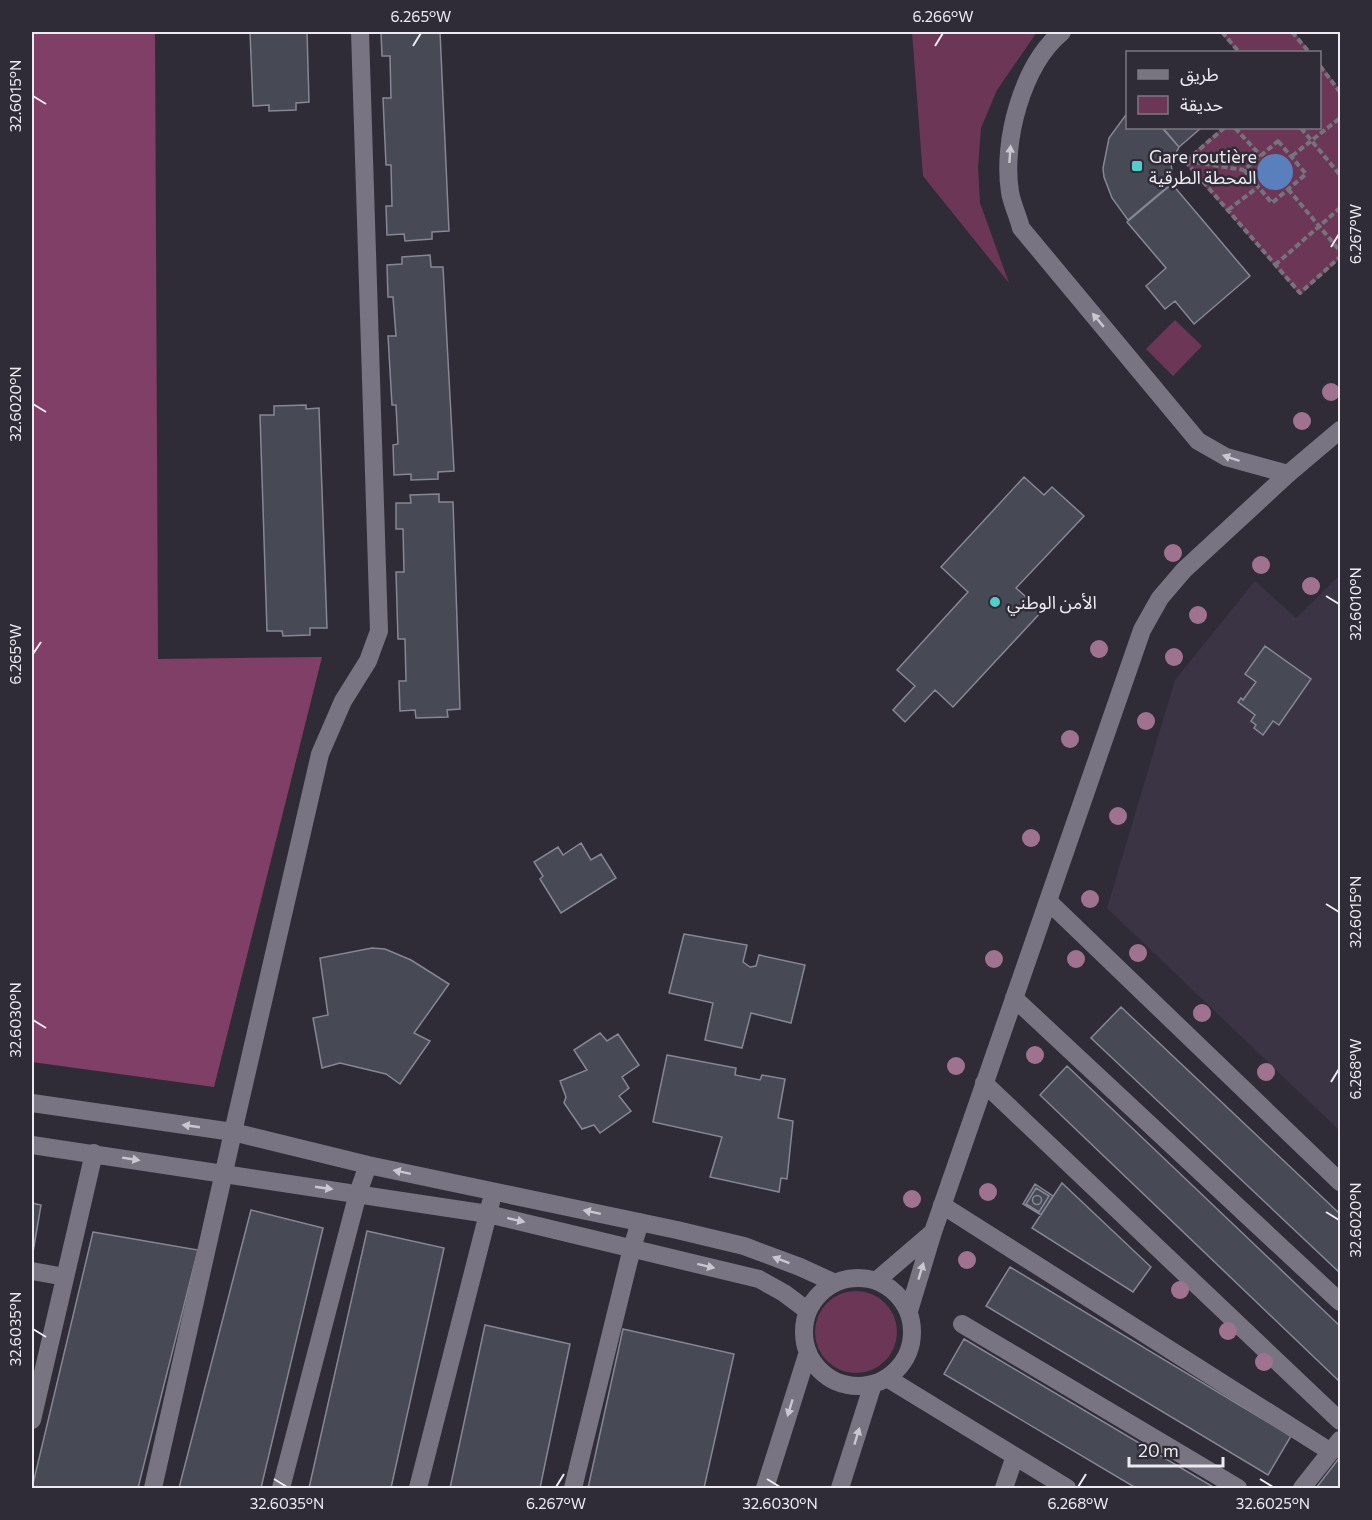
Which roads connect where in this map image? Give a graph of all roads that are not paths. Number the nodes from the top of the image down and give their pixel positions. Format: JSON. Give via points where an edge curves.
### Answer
{"nodes":[{"id":1,"x":360,"y":32,"type":"edge"},
{"id":2,"x":1062,"y":32,"type":"edge"},
{"id":3,"x":1341,"y":429,"type":"edge"},
{"id":4,"x":1288,"y":474,"type":"junction"},
{"id":5,"x":1048,"y":901,"type":"junction"},
{"id":6,"x":1014,"y":998,"type":"junction"},
{"id":7,"x":984,"y":1083,"type":"junction"},
{"id":8,"x":32,"y":1103,"type":"edge"},
{"id":9,"x":232,"y":1132,"type":"junction"},
{"id":10,"x":32,"y":1144,"type":"edge"},
{"id":11,"x":94,"y":1154,"type":"junction"},
{"id":12,"x":368,"y":1165,"type":"junction"},
{"id":13,"x":223,"y":1174,"type":"junction"},
{"id":14,"x":1341,"y":1182,"type":"edge"},
{"id":15,"x":493,"y":1190,"type":"junction"},
{"id":16,"x":358,"y":1193,"type":"junction"},
{"id":17,"x":942,"y":1205,"type":"junction"},
{"id":18,"x":488,"y":1214,"type":"junction"},
{"id":19,"x":640,"y":1222,"type":"junction"},
{"id":20,"x":933,"y":1232,"type":"junction"},
{"id":21,"x":632,"y":1248,"type":"junction"},
{"id":22,"x":32,"y":1271,"type":"edge"},
{"id":23,"x":65,"y":1277,"type":"junction"},
{"id":24,"x":876,"y":1281,"type":"junction"},
{"id":25,"x":835,"y":1283,"type":"junction"},
{"id":26,"x":1341,"y":1302,"type":"edge"},
{"id":27,"x":808,"y":1311,"type":"junction"},
{"id":28,"x":909,"y":1311,"type":"junction"},
{"id":29,"x":962,"y":1324,"type":"dead end"},
{"id":30,"x":808,"y":1353,"type":"junction"},
{"id":31,"x":880,"y":1381,"type":"junction"},
{"id":32,"x":32,"y":1416,"type":"edge"},
{"id":33,"x":1341,"y":1421,"type":"edge"},
{"id":34,"x":1336,"y":1446,"type":"edge"},
{"id":35,"x":1015,"y":1456,"type":"junction"},
{"id":36,"x":153,"y":1488,"type":"edge"},
{"id":37,"x":281,"y":1488,"type":"edge"},
{"id":38,"x":418,"y":1488,"type":"edge"},
{"id":39,"x":573,"y":1488,"type":"edge"},
{"id":40,"x":765,"y":1488,"type":"edge"},
{"id":41,"x":840,"y":1488,"type":"edge"},
{"id":42,"x":1004,"y":1488,"type":"edge"},
{"id":43,"x":1066,"y":1488,"type":"edge"},
{"id":44,"x":1238,"y":1488,"type":"edge"},
{"id":45,"x":1302,"y":1488,"type":"edge"}],
"edges":[{"from":1,"to":9,"type":"street","via":[[379,631],[368,661],[343,701],[320,754]]},
{"from":4,"to":2,"type":"street","one_way":true,"via":[[1226,457],[1198,441],[1021,228],[1010,192],[1009,155],[1015,117],[1041,55]]},
{"from":3,"to":4,"type":"street"},
{"from":4,"to":5,"type":"street","via":[[1184,570],[1146,622]]},
{"from":5,"to":6,"type":"street"},
{"from":5,"to":14,"type":"street"},
{"from":6,"to":7,"type":"street"},
{"from":6,"to":26,"type":"street"},
{"from":7,"to":17,"type":"street"},
{"from":7,"to":33,"type":"street"},
{"from":9,"to":8,"type":"street","one_way":true},
{"from":9,"to":12,"type":"street"},
{"from":9,"to":13,"type":"street"},
{"from":10,"to":11,"type":"street"},
{"from":11,"to":13,"type":"street","one_way":true},
{"from":11,"to":23,"type":"street"},
{"from":15,"to":12,"type":"street","one_way":true},
{"from":12,"to":16,"type":"street"},
{"from":13,"to":16,"type":"street","one_way":true},
{"from":13,"to":36,"type":"street"},
{"from":15,"to":18,"type":"street"},
{"from":19,"to":15,"type":"street","one_way":true},
{"from":16,"to":18,"type":"street"},
{"from":16,"to":37,"type":"street"},
{"from":17,"to":20,"type":"street"},
{"from":17,"to":34,"type":"street"},
{"from":18,"to":21,"type":"street","one_way":true},
{"from":18,"to":38,"type":"street"},
{"from":19,"to":21,"type":"street"},
{"from":25,"to":19,"type":"street","one_way":true,"via":[[744,1246]]},
{"from":20,"to":24,"type":"street"},
{"from":28,"to":20,"type":"street","one_way":true},
{"from":21,"to":27,"type":"street","one_way":true,"via":[[759,1280]]},
{"from":21,"to":39,"type":"street"},
{"from":22,"to":23,"type":"street"},
{"from":23,"to":32,"type":"street"},
{"from":24,"to":25,"type":"street","via":[[858,1277]]},
{"from":24,"to":28,"type":"street","via":[[901,1298]]},
{"from":25,"to":27,"type":"street","via":[[820,1293]]},
{"from":27,"to":30,"type":"street"},
{"from":28,"to":31,"type":"street","via":[[912,1333],[908,1355],[899,1368]]},
{"from":29,"to":44,"type":"street"},
{"from":30,"to":31,"type":"street","via":[[828,1377],[842,1383],[858,1386]]},
{"from":30,"to":40,"type":"street","one_way":true},
{"from":31,"to":35,"type":"street"},
{"from":41,"to":31,"type":"street","one_way":true},
{"from":34,"to":45,"type":"street"},
{"from":35,"to":42,"type":"street"},
{"from":35,"to":43,"type":"street"}]}
